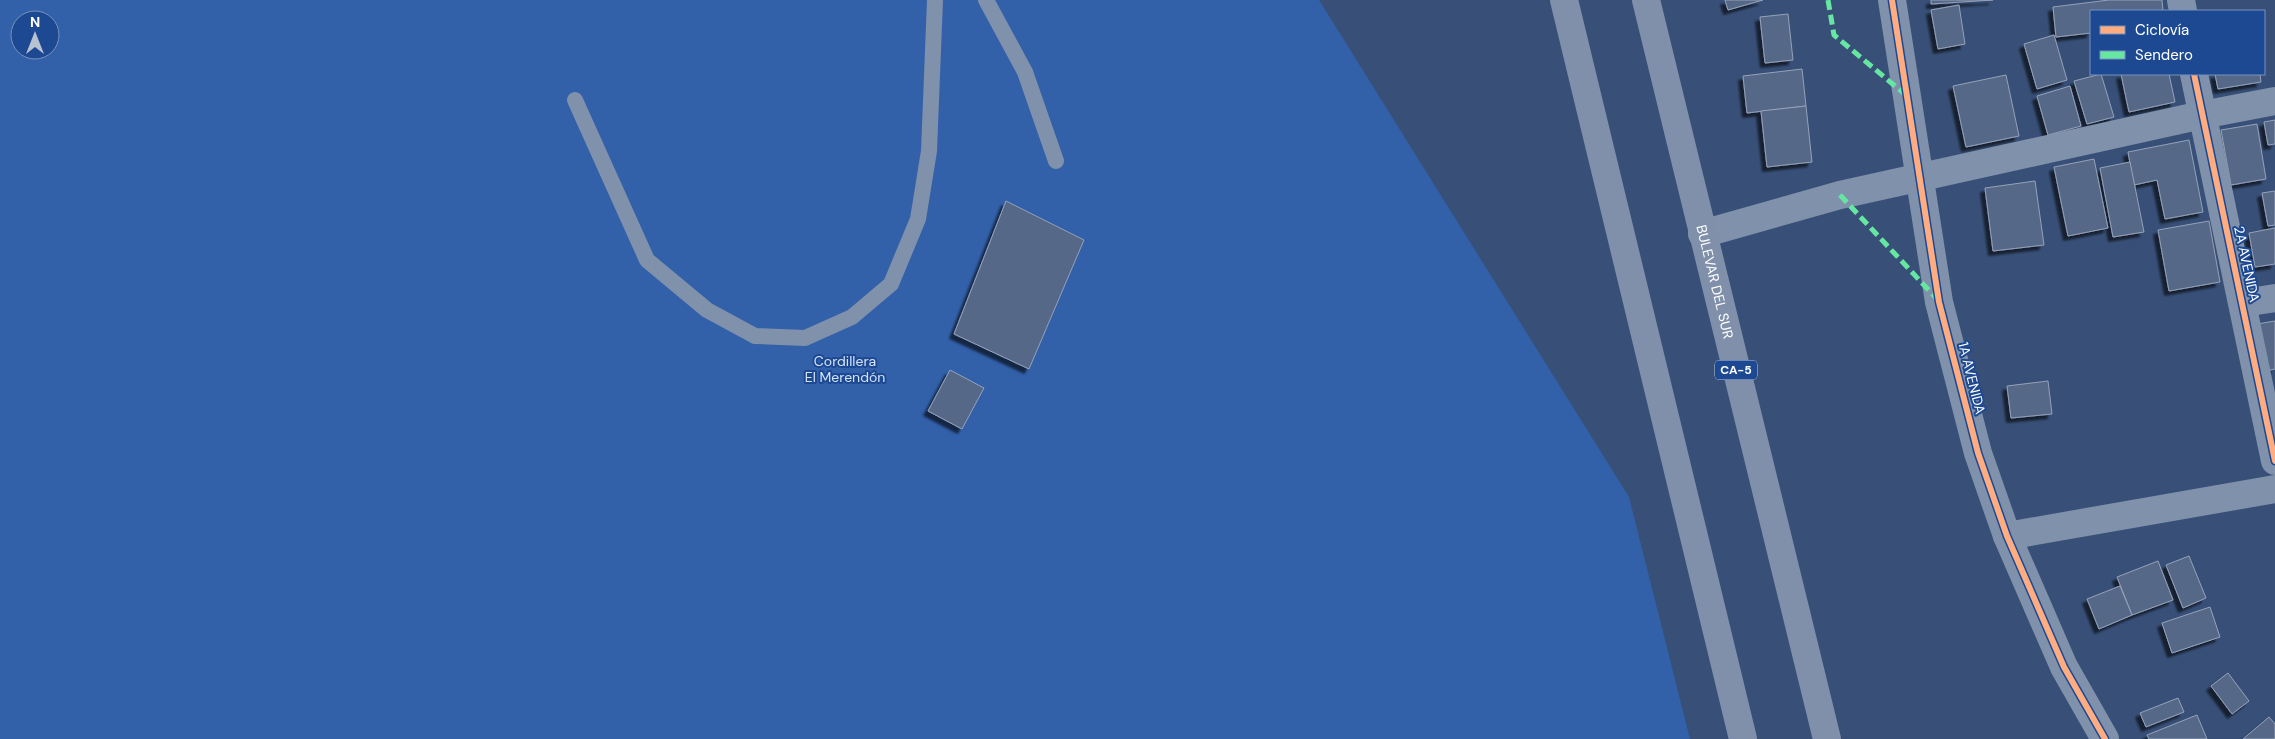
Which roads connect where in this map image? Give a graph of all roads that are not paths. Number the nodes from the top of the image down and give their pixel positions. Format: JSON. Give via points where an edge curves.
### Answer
{"nodes":[{"id":1,"x":935,"y":0,"type":"edge"},
{"id":2,"x":986,"y":0,"type":"edge"},
{"id":3,"x":1564,"y":0,"type":"edge"},
{"id":4,"x":1646,"y":0,"type":"edge"},
{"id":5,"x":1892,"y":0,"type":"edge"},
{"id":6,"x":2194,"y":75,"type":"edge"},
{"id":7,"x":575,"y":100,"type":"dead end"},
{"id":8,"x":2275,"y":101,"type":"edge"},
{"id":9,"x":2202,"y":115,"type":"junction"},
{"id":10,"x":1056,"y":161,"type":"dead end"},
{"id":11,"x":1920,"y":177,"type":"junction"},
{"id":12,"x":1702,"y":234,"type":"junction"},
{"id":13,"x":2275,"y":298,"type":"edge"},
{"id":14,"x":2243,"y":303,"type":"junction"},
{"id":15,"x":2275,"y":461,"type":"edge"},
{"id":16,"x":2275,"y":489,"type":"edge"},
{"id":17,"x":2008,"y":536,"type":"junction"},
{"id":18,"x":1743,"y":739,"type":"edge"},
{"id":19,"x":1827,"y":739,"type":"edge"},
{"id":20,"x":2105,"y":739,"type":"edge"}],
"edges":[{"from":1,"to":7,"type":"lane","via":[[929,151],[918,219],[891,284],[852,317],[805,338],[755,336],[707,310],[646,260]]},
{"from":2,"to":10,"type":"lane","via":[[1025,72]]},
{"from":3,"to":18,"type":"highway"},
{"from":4,"to":12,"type":"highway","name":"BULEVAR DEL SUR","number":"CA-5"},
{"from":5,"to":11,"type":"street","name":"1A AVENIDA"},
{"from":6,"to":9,"type":"street","name":"2A AVENIDA"},
{"from":8,"to":9,"type":"street"},
{"from":9,"to":11,"type":"street"},
{"from":9,"to":14,"type":"street","name":"2A AVENIDA"},
{"from":11,"to":12,"type":"street","via":[[1840,195]]},
{"from":11,"to":17,"type":"street","name":"1A AVENIDA","via":[[1939,302],[1978,453]]},
{"from":12,"to":19,"type":"highway","name":"BULEVAR DEL SUR","number":"CA-5"},
{"from":13,"to":14,"type":"street"},
{"from":14,"to":15,"type":"street","name":"2A AVENIDA"},
{"from":16,"to":17,"type":"street"},
{"from":17,"to":20,"type":"street","name":"1A AVENIDA","via":[[2064,667]]}]}
